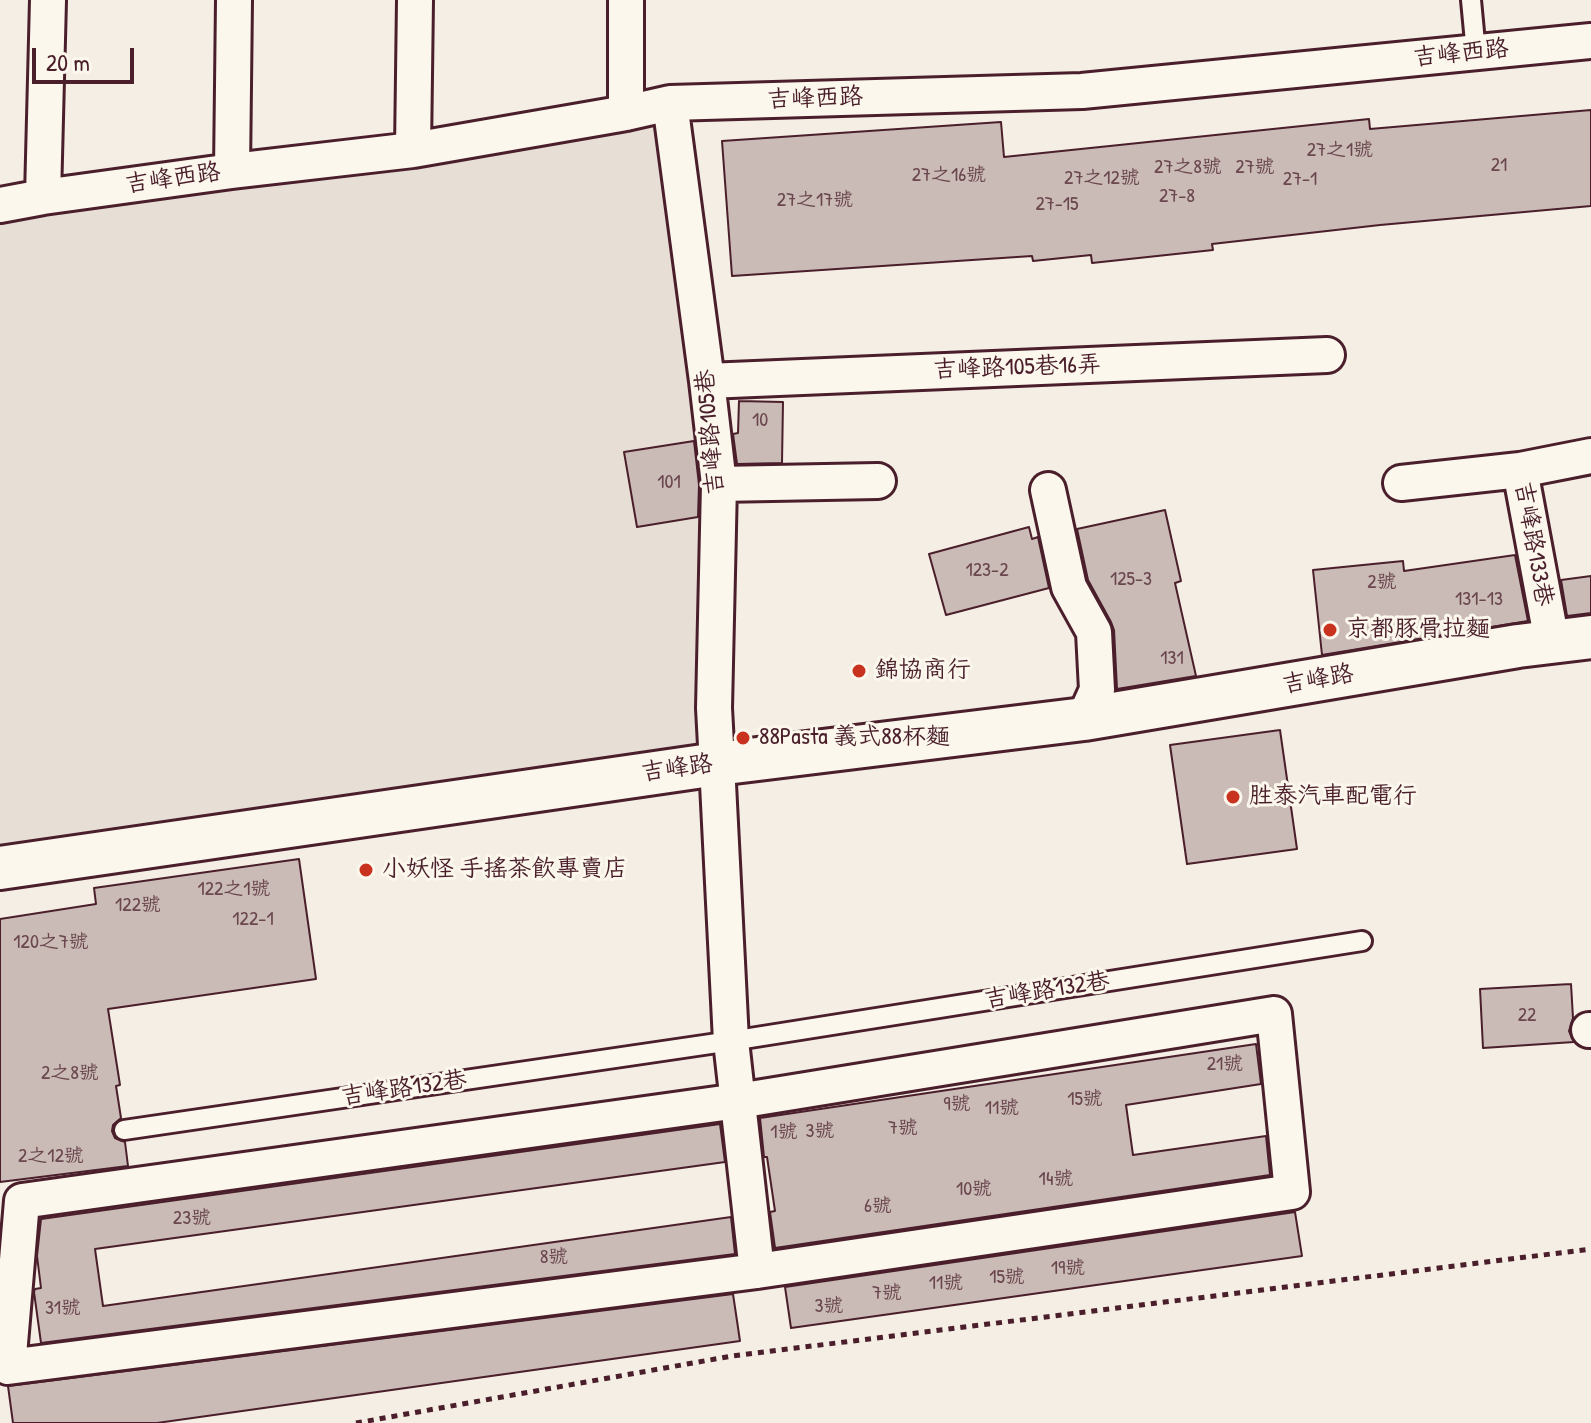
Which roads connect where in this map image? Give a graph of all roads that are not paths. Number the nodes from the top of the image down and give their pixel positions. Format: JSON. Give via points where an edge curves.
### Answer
{"nodes":[{"id":1,"x":48,"y":0,"type":"edge"},
{"id":2,"x":234,"y":0,"type":"edge"},
{"id":3,"x":415,"y":0,"type":"edge"},
{"id":4,"x":626,"y":0,"type":"edge"},
{"id":5,"x":1471,"y":0,"type":"edge"},
{"id":6,"x":1591,"y":41,"type":"edge"},
{"id":7,"x":1476,"y":53,"type":"junction"},
{"id":8,"x":670,"y":103,"type":"junction"},
{"id":9,"x":626,"y":113,"type":"junction"},
{"id":10,"x":413,"y":150,"type":"junction"},
{"id":11,"x":232,"y":171,"type":"junction"},
{"id":12,"x":43,"y":197,"type":"junction"},
{"id":13,"x":0,"y":205,"type":"edge"},
{"id":14,"x":1327,"y":355,"type":"dead end"},
{"id":15,"x":707,"y":381,"type":"junction"},
{"id":16,"x":1591,"y":456,"type":"edge"},
{"id":17,"x":1520,"y":470,"type":"junction"},
{"id":18,"x":878,"y":481,"type":"dead end"},
{"id":19,"x":1401,"y":483,"type":"dead end"},
{"id":20,"x":719,"y":484,"type":"junction"},
{"id":21,"x":1048,"y":490,"type":"dead end"},
{"id":22,"x":1572,"y":639,"type":"edge"},
{"id":23,"x":1084,"y":719,"type":"junction"},
{"id":24,"x":717,"y":764,"type":"junction"},
{"id":25,"x":0,"y":868,"type":"edge"},
{"id":26,"x":1362,"y":941,"type":"dead end"},
{"id":27,"x":731,"y":1041,"type":"junction"},
{"id":28,"x":738,"y":1101,"type":"junction"},
{"id":29,"x":124,"y":1130,"type":"dead end"},
{"id":30,"x":757,"y":1271,"type":"junction"}],
"edges":[{"from":1,"to":12,"type":"street"},
{"from":2,"to":11,"type":"street"},
{"from":3,"to":10,"type":"street"},
{"from":4,"to":9,"type":"street"},
{"from":5,"to":7,"type":"lane"},
{"from":6,"to":7,"type":"street","name":"吉峰西路"},
{"from":7,"to":8,"type":"street","name":"吉峰西路","via":[[1082,91]]},
{"from":8,"to":9,"type":"street","name":"吉峰西路"},
{"from":8,"to":15,"type":"street","name":"吉峰路105巷"},
{"from":9,"to":10,"type":"street","name":"吉峰西路"},
{"from":10,"to":11,"type":"street","name":"吉峰西路"},
{"from":11,"to":12,"type":"street","name":"吉峰西路"},
{"from":12,"to":13,"type":"street","name":"吉峰西路"},
{"from":14,"to":15,"type":"street","name":"吉峰路105巷16弄"},
{"from":15,"to":20,"type":"street","name":"吉峰路105巷"},
{"from":16,"to":17,"type":"street"},
{"from":17,"to":19,"type":"street","name":"吉峰路133巷"},
{"from":17,"to":22,"type":"street","name":"吉峰路133巷"},
{"from":18,"to":20,"type":"street"},
{"from":20,"to":24,"type":"street","name":"吉峰路105巷"},
{"from":21,"to":23,"type":"street","via":[[1069,587],[1094,632],[1097,690]]},
{"from":22,"to":23,"type":"street","name":"吉峰路"},
{"from":23,"to":24,"type":"street","name":"吉峰路"},
{"from":24,"to":25,"type":"street","name":"吉峰路"},
{"from":24,"to":27,"type":"street"},
{"from":26,"to":27,"type":"lane","name":"吉峰路132巷"},
{"from":27,"to":28,"type":"street"},
{"from":27,"to":29,"type":"lane","name":"吉峰路132巷"},
{"from":28,"to":30,"type":"street"},
{"from":28,"to":30,"type":"street","via":[[1274,1014],[1292,1192]]},
{"from":28,"to":30,"type":"street","via":[[22,1201],[8,1367]]}]}
